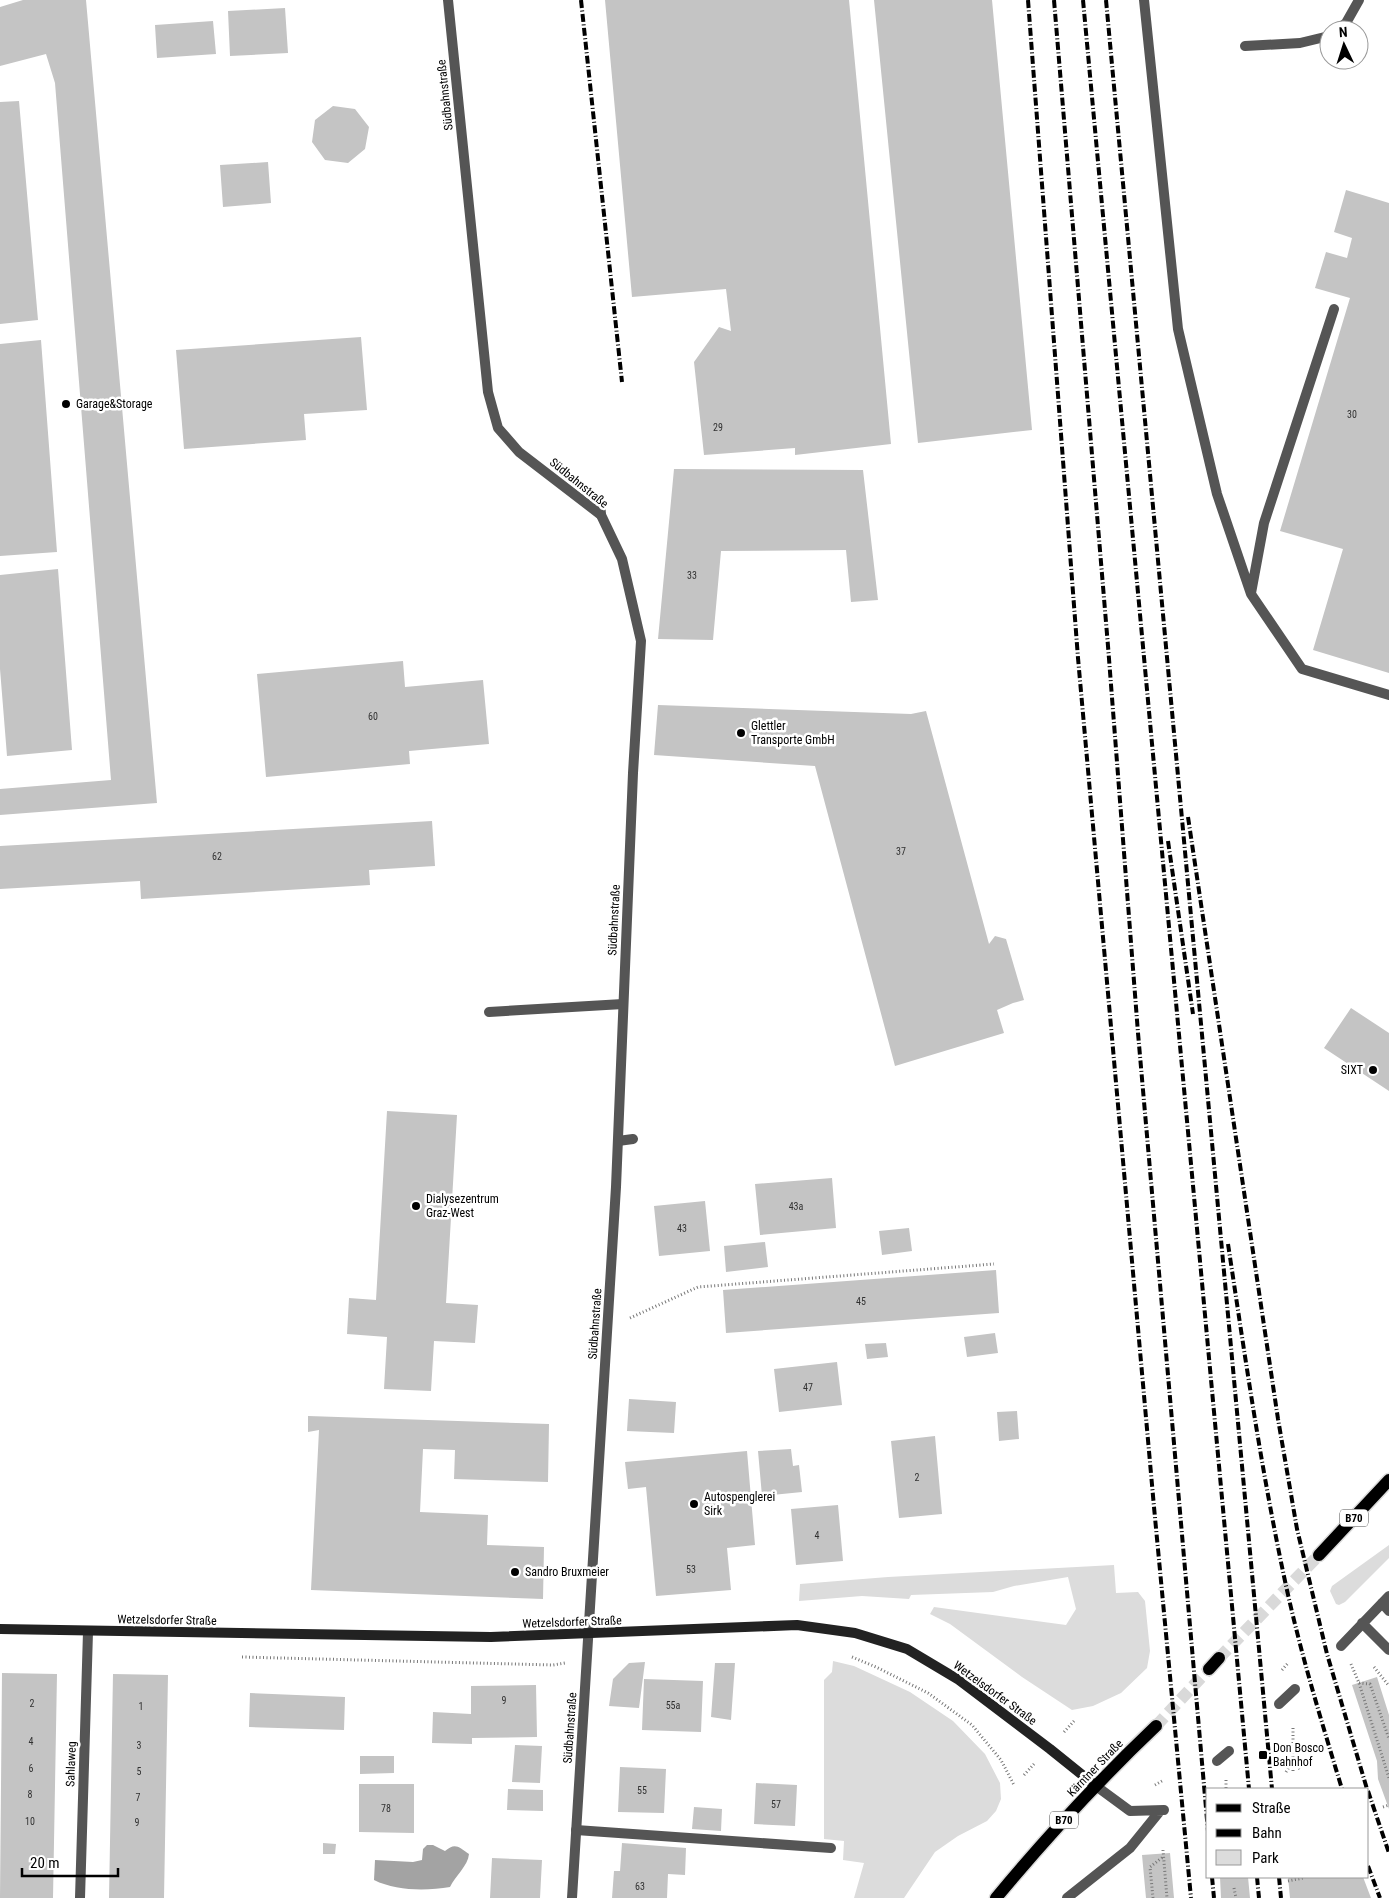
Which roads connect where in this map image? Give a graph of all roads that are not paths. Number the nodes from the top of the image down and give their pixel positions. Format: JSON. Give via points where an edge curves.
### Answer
{"nodes":[{"id":1,"x":448,"y":0,"type":"edge"},
{"id":2,"x":1144,"y":0,"type":"edge"},
{"id":3,"x":1359,"y":0,"type":"edge"},
{"id":4,"x":1348,"y":20,"type":"edge"},
{"id":5,"x":1319,"y":38,"type":"edge"},
{"id":6,"x":1245,"y":46,"type":"dead end"},
{"id":7,"x":1334,"y":309,"type":"dead end"},
{"id":8,"x":600,"y":501,"type":"dead end"},
{"id":9,"x":601,"y":515,"type":"junction"},
{"id":10,"x":1251,"y":594,"type":"junction"},
{"id":11,"x":1389,"y":695,"type":"edge"},
{"id":12,"x":623,"y":1004,"type":"junction"},
{"id":13,"x":488,"y":1012,"type":"dead end"},
{"id":14,"x":633,"y":1139,"type":"dead end"},
{"id":15,"x":618,"y":1141,"type":"junction"},
{"id":16,"x":1389,"y":1480,"type":"edge"},
{"id":17,"x":1319,"y":1555,"type":"tunnel mouth"},
{"id":18,"x":1385,"y":1600,"type":"edge"},
{"id":19,"x":1389,"y":1612,"type":"edge"},
{"id":20,"x":1362,"y":1623,"type":"junction"},
{"id":21,"x":0,"y":1629,"type":"edge"},
{"id":22,"x":88,"y":1632,"type":"junction"},
{"id":23,"x":588,"y":1634,"type":"junction"},
{"id":24,"x":1342,"y":1646,"type":"dead end"},
{"id":25,"x":1389,"y":1650,"type":"edge"},
{"id":26,"x":1220,"y":1658,"type":"tunnel mouth"},
{"id":27,"x":1208,"y":1669,"type":"tunnel mouth"},
{"id":28,"x":1295,"y":1689,"type":"dead end"},
{"id":29,"x":1279,"y":1704,"type":"dead end"},
{"id":30,"x":1156,"y":1726,"type":"tunnel mouth"},
{"id":31,"x":1229,"y":1751,"type":"dead end"},
{"id":32,"x":1217,"y":1761,"type":"dead end"},
{"id":33,"x":1096,"y":1786,"type":"junction"},
{"id":34,"x":576,"y":1830,"type":"junction"},
{"id":35,"x":831,"y":1848,"type":"dead end"},
{"id":36,"x":80,"y":1898,"type":"edge"},
{"id":37,"x":572,"y":1898,"type":"edge"},
{"id":38,"x":996,"y":1898,"type":"edge"},
{"id":39,"x":1067,"y":1898,"type":"edge"}],
"edges":[{"from":1,"to":9,"type":"street","name":"Südbahnstraße","via":[[488,392],[498,428],[519,452]]},
{"from":2,"to":10,"type":"street","via":[[1178,329],[1217,494]]},
{"from":3,"to":4,"type":"street"},
{"from":5,"to":6,"type":"street","via":[[1300,43]]},
{"from":7,"to":10,"type":"street","via":[[1264,523]]},
{"from":8,"to":9,"type":"street"},
{"from":9,"to":12,"type":"street","name":"Südbahnstraße","via":[[622,559],[641,641]]},
{"from":10,"to":11,"type":"street","via":[[1302,669]]},
{"from":12,"to":13,"type":"street"},
{"from":12,"to":15,"type":"street","name":"Südbahnstraße"},
{"from":14,"to":15,"type":"street"},
{"from":15,"to":23,"type":"street","name":"Südbahnstraße"},
{"from":16,"to":17,"type":"main road","number":"B70"},
{"from":18,"to":19,"type":"street"},
{"from":18,"to":20,"type":"street"},
{"from":20,"to":24,"type":"street"},
{"from":20,"to":25,"type":"street"},
{"from":21,"to":22,"type":"main road","name":"Wetzelsdorfer Straße"},
{"from":22,"to":23,"type":"main road","name":"Wetzelsdorfer Straße","via":[[491,1637]]},
{"from":22,"to":36,"type":"street","name":"Sahlaweg"},
{"from":23,"to":33,"type":"main road","name":"Wetzelsdorfer Straße","via":[[797,1625],[856,1633],[907,1649],[959,1680]]},
{"from":23,"to":34,"type":"street","name":"Südbahnstraße"},
{"from":26,"to":27,"type":"main road"},
{"from":28,"to":29,"type":"street"},
{"from":30,"to":33,"type":"main road","name":"Kärntner Straße","number":"B70"},
{"from":31,"to":32,"type":"street"},
{"from":33,"to":38,"type":"main road","name":"Kärntner Straße","number":"B70"},
{"from":33,"to":39,"type":"street","via":[[1130,1811],[1163,1810],[1130,1848]]},
{"from":34,"to":35,"type":"street"},
{"from":34,"to":37,"type":"street","name":"Südbahnstraße"}]}
